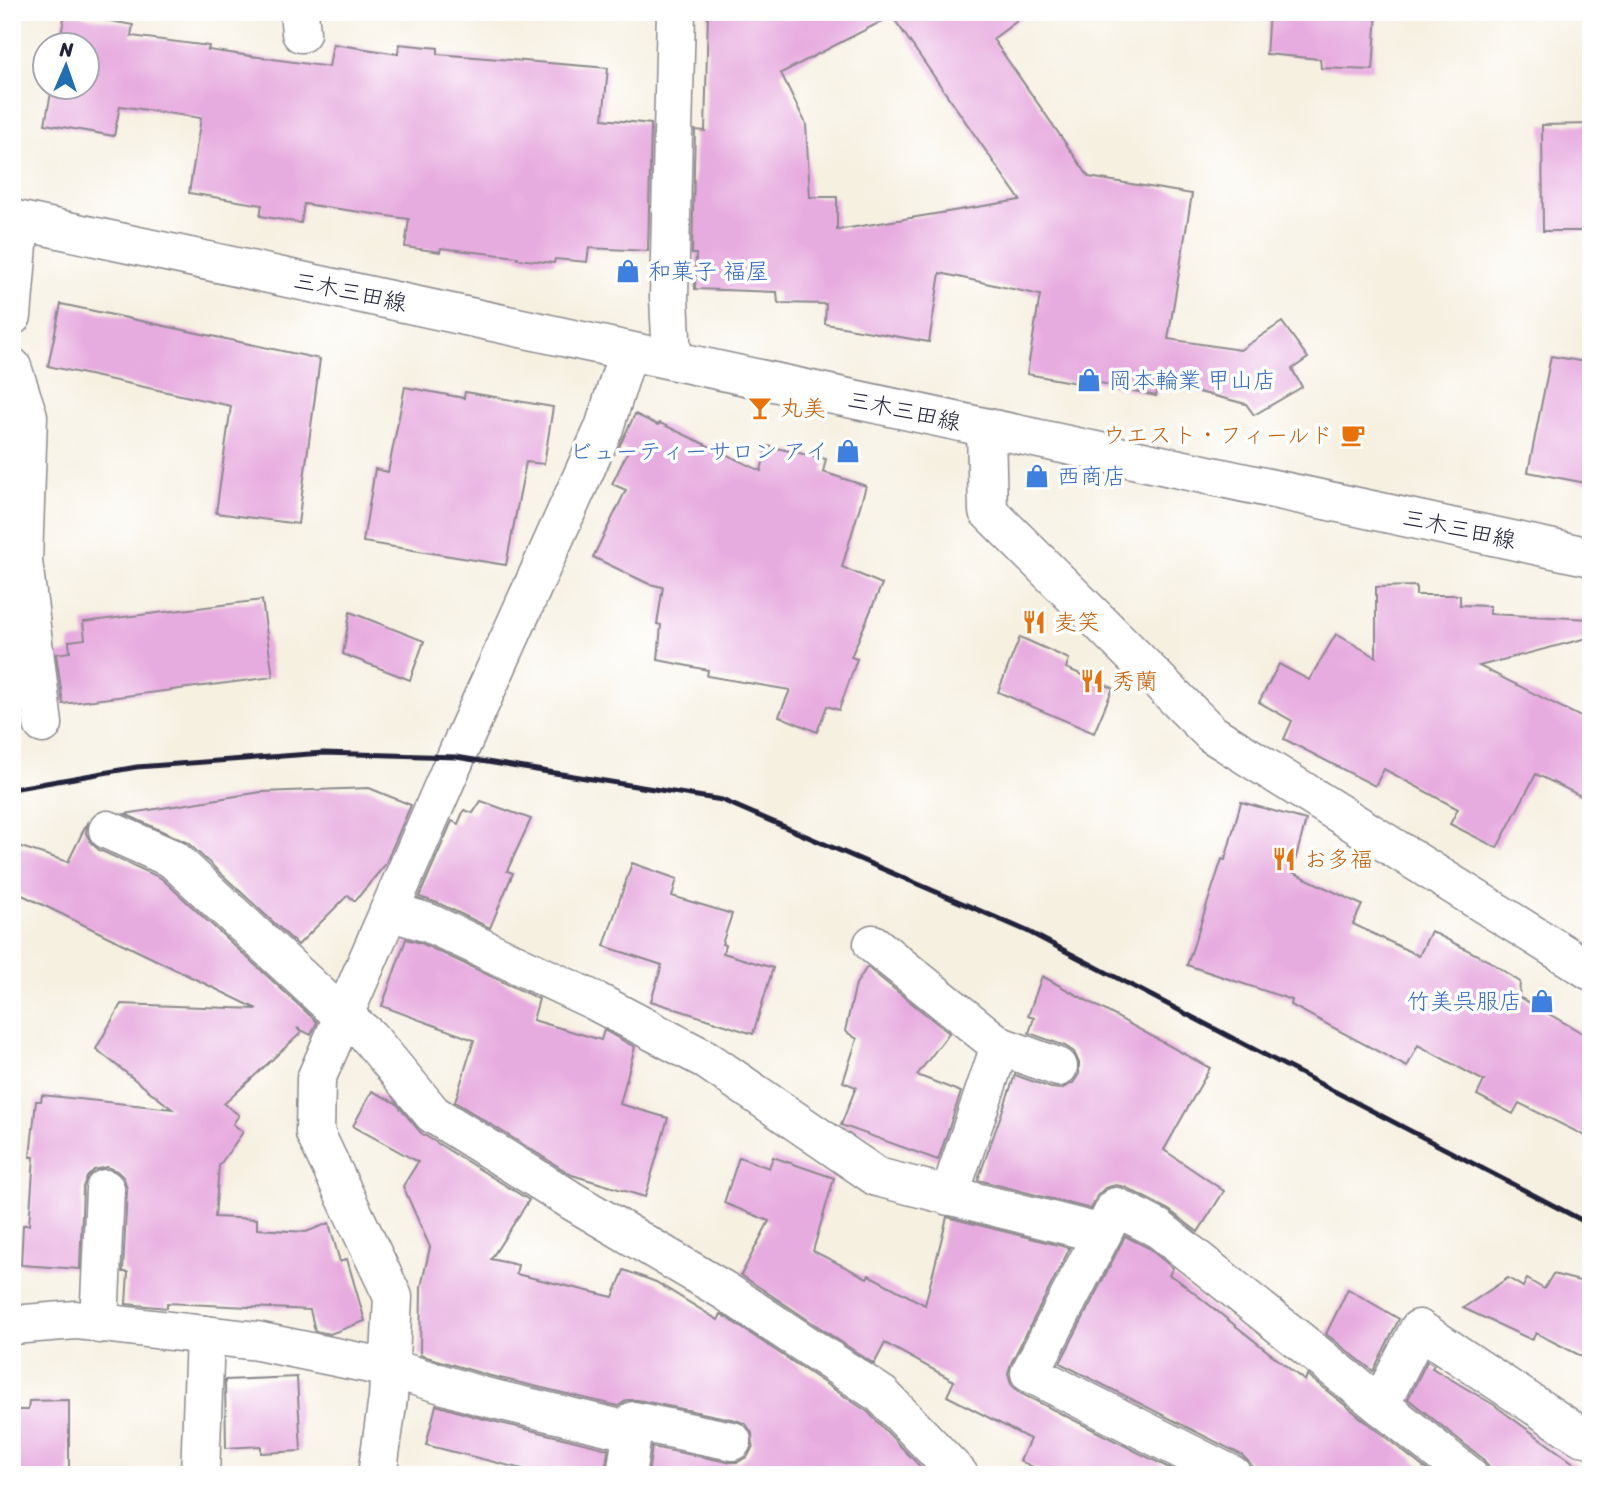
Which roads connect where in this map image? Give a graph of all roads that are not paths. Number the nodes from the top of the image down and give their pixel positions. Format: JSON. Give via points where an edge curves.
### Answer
{"nodes":[{"id":1,"x":676,"y":12,"type":"edge"},
{"id":2,"x":16,"y":220,"type":"edge"},
{"id":3,"x":12,"y":316,"type":"edge"},
{"id":4,"x":628,"y":352,"type":"junction"},
{"id":5,"x":673,"y":360,"type":"junction"},
{"id":6,"x":12,"y":367,"type":"edge"},
{"id":7,"x":986,"y":429,"type":"junction"},
{"id":8,"x":1591,"y":557,"type":"edge"},
{"id":9,"x":43,"y":724,"type":"dead end"},
{"id":10,"x":108,"y":830,"type":"dead end"},
{"id":11,"x":389,"y":911,"type":"junction"},
{"id":12,"x":873,"y":944,"type":"dead end"},
{"id":13,"x":1591,"y":971,"type":"edge"},
{"id":14,"x":343,"y":1016,"type":"junction"},
{"id":15,"x":1000,"y":1046,"type":"junction"},
{"id":16,"x":1058,"y":1066,"type":"dead end"},
{"id":17,"x":105,"y":1189,"type":"dead end"},
{"id":18,"x":949,"y":1196,"type":"junction"},
{"id":19,"x":1102,"y":1234,"type":"junction"},
{"id":20,"x":100,"y":1324,"type":"junction"},
{"id":21,"x":12,"y":1325,"type":"edge"},
{"id":22,"x":205,"y":1335,"type":"junction"},
{"id":23,"x":389,"y":1368,"type":"junction"},
{"id":24,"x":1380,"y":1405,"type":"junction"},
{"id":25,"x":632,"y":1432,"type":"junction"},
{"id":26,"x":1591,"y":1438,"type":"edge"},
{"id":27,"x":732,"y":1441,"type":"dead end"},
{"id":28,"x":200,"y":1475,"type":"edge"},
{"id":29,"x":377,"y":1475,"type":"edge"},
{"id":30,"x":626,"y":1475,"type":"edge"},
{"id":31,"x":959,"y":1475,"type":"edge"},
{"id":32,"x":1231,"y":1475,"type":"edge"},
{"id":33,"x":1468,"y":1475,"type":"edge"}],
"edges":[{"from":1,"to":5,"type":"street","via":[[669,297]]},
{"from":2,"to":3,"type":"street"},
{"from":2,"to":4,"type":"street","name":"三木三田線"},
{"from":4,"to":5,"type":"street","name":"三木三田線"},
{"from":4,"to":11,"type":"street","via":[[604,428]]},
{"from":5,"to":7,"type":"street","name":"三木三田線"},
{"from":6,"to":9,"type":"street","via":[[28,416],[23,561]]},
{"from":7,"to":8,"type":"street","name":"三木三田線"},
{"from":7,"to":13,"type":"street","via":[[988,512],[1212,734]]},
{"from":10,"to":14,"type":"street","via":[[173,859]]},
{"from":11,"to":14,"type":"street"},
{"from":11,"to":18,"type":"street","via":[[429,923],[705,1059],[877,1177]]},
{"from":12,"to":15,"type":"street"},
{"from":14,"to":23,"type":"street","via":[[316,1079],[316,1133],[393,1297]]},
{"from":14,"to":31,"type":"street","via":[[369,1037],[433,1114],[725,1291],[882,1395]]},
{"from":15,"to":16,"type":"street"},
{"from":15,"to":18,"type":"street"},
{"from":17,"to":20,"type":"street"},
{"from":18,"to":19,"type":"street"},
{"from":19,"to":24,"type":"street","via":[[1116,1206],[1159,1229]]},
{"from":19,"to":32,"type":"street","via":[[1030,1373]]},
{"from":20,"to":21,"type":"street","via":[[76,1320]]},
{"from":20,"to":22,"type":"street"},
{"from":22,"to":23,"type":"street"},
{"from":22,"to":28,"type":"street"},
{"from":23,"to":25,"type":"street","via":[[481,1396]]},
{"from":23,"to":29,"type":"street"},
{"from":24,"to":26,"type":"street","via":[[1419,1329],[1581,1436]]},
{"from":24,"to":33,"type":"street"},
{"from":25,"to":27,"type":"street","via":[[634,1421]]},
{"from":25,"to":30,"type":"street"}]}
